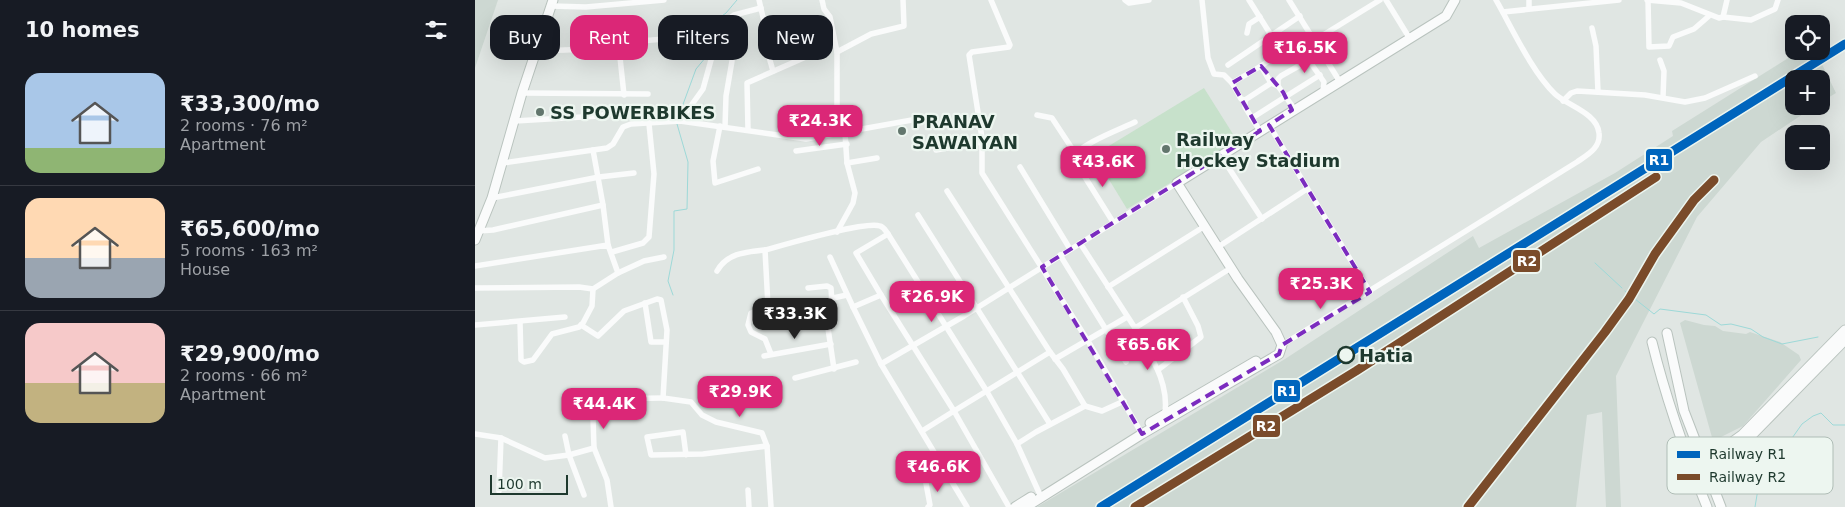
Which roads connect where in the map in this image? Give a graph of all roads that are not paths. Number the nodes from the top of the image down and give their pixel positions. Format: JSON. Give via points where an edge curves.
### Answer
{"nodes":[{"id":1,"x":664,"y":0,"type":"edge"},
{"id":2,"x":759,"y":0,"type":"edge"},
{"id":3,"x":823,"y":0,"type":"edge"},
{"id":4,"x":903,"y":0,"type":"edge"},
{"id":5,"x":991,"y":0,"type":"edge"},
{"id":6,"x":1125,"y":0,"type":"edge"},
{"id":7,"x":1149,"y":0,"type":"edge"},
{"id":8,"x":1202,"y":0,"type":"edge"},
{"id":9,"x":1249,"y":0,"type":"edge"},
{"id":10,"x":1289,"y":0,"type":"edge"},
{"id":11,"x":1379,"y":0,"type":"edge"},
{"id":12,"x":1386,"y":0,"type":"edge"},
{"id":13,"x":1455,"y":0,"type":"edge"},
{"id":14,"x":1496,"y":0,"type":"edge"},
{"id":15,"x":1529,"y":0,"type":"edge"},
{"id":16,"x":1619,"y":0,"type":"edge"},
{"id":17,"x":1647,"y":0,"type":"edge"},
{"id":18,"x":1698,"y":0,"type":"edge"},
{"id":19,"x":1727,"y":0,"type":"edge"},
{"id":20,"x":1778,"y":0,"type":"edge"},
{"id":21,"x":552,"y":3,"type":"edge"},
{"id":22,"x":761,"y":8,"type":"junction"},
{"id":23,"x":1529,"y":8,"type":"junction"},
{"id":24,"x":1697,"y":9,"type":"junction"},
{"id":25,"x":1503,"y":12,"type":"junction"},
{"id":26,"x":548,"y":15,"type":"edge"},
{"id":27,"x":763,"y":15,"type":"edge"},
{"id":28,"x":1300,"y":16,"type":"junction"},
{"id":29,"x":1709,"y":16,"type":"junction"},
{"id":30,"x":1723,"y":16,"type":"junction"},
{"id":31,"x":1259,"y":17,"type":"junction"},
{"id":32,"x":1592,"y":28,"type":"dead end"},
{"id":33,"x":1247,"y":33,"type":"dead end"},
{"id":34,"x":1271,"y":35,"type":"junction"},
{"id":35,"x":1410,"y":39,"type":"junction"},
{"id":36,"x":1315,"y":40,"type":"junction"},
{"id":37,"x":837,"y":52,"type":"junction"},
{"id":38,"x":534,"y":60,"type":"edge"},
{"id":39,"x":620,"y":60,"type":"edge"},
{"id":40,"x":770,"y":60,"type":"edge"},
{"id":41,"x":799,"y":60,"type":"edge"},
{"id":42,"x":1660,"y":60,"type":"dead end"},
{"id":43,"x":731,"y":61,"type":"dead end"},
{"id":44,"x":1310,"y":62,"type":"junction"},
{"id":45,"x":1228,"y":65,"type":"dead end"},
{"id":46,"x":1261,"y":66,"type":"junction"},
{"id":47,"x":773,"y":72,"type":"junction"},
{"id":48,"x":1320,"y":75,"type":"junction"},
{"id":49,"x":1755,"y":76,"type":"dead end"},
{"id":50,"x":1340,"y":82,"type":"junction"},
{"id":51,"x":1232,"y":83,"type":"junction"},
{"id":52,"x":1271,"y":83,"type":"junction"},
{"id":53,"x":1278,"y":86,"type":"junction"},
{"id":54,"x":1323,"y":92,"type":"junction"},
{"id":55,"x":1598,"y":92,"type":"junction"},
{"id":56,"x":523,"y":93,"type":"junction"},
{"id":57,"x":649,"y":94,"type":"dead end"},
{"id":58,"x":624,"y":95,"type":"junction"},
{"id":59,"x":1286,"y":97,"type":"junction"},
{"id":60,"x":1663,"y":97,"type":"junction"},
{"id":61,"x":1245,"y":100,"type":"junction"},
{"id":62,"x":1563,"y":101,"type":"junction"},
{"id":63,"x":1293,"y":110,"type":"junction"},
{"id":64,"x":611,"y":113,"type":"dead end"},
{"id":65,"x":1037,"y":115,"type":"dead end"},
{"id":66,"x":1252,"y":118,"type":"junction"},
{"id":67,"x":680,"y":120,"type":"junction"},
{"id":68,"x":913,"y":120,"type":"dead end"},
{"id":69,"x":515,"y":121,"type":"junction"},
{"id":70,"x":1135,"y":122,"type":"dead end"},
{"id":71,"x":649,"y":124,"type":"junction"},
{"id":72,"x":1269,"y":125,"type":"junction"},
{"id":73,"x":722,"y":126,"type":"junction"},
{"id":74,"x":748,"y":130,"type":"junction"},
{"id":75,"x":1260,"y":131,"type":"junction"},
{"id":76,"x":845,"y":133,"type":"junction"},
{"id":77,"x":982,"y":142,"type":"junction"},
{"id":78,"x":847,"y":144,"type":"junction"},
{"id":79,"x":593,"y":150,"type":"junction"},
{"id":80,"x":936,"y":150,"type":"dead end"},
{"id":81,"x":796,"y":152,"type":"dead end"},
{"id":82,"x":1075,"y":153,"type":"junction"},
{"id":83,"x":1221,"y":156,"type":"junction"},
{"id":84,"x":877,"y":158,"type":"dead end"},
{"id":85,"x":503,"y":162,"type":"junction"},
{"id":86,"x":847,"y":163,"type":"junction"},
{"id":87,"x":1020,"y":167,"type":"dead end"},
{"id":88,"x":758,"y":169,"type":"dead end"},
{"id":89,"x":634,"y":172,"type":"dead end"},
{"id":90,"x":599,"y":176,"type":"junction"},
{"id":91,"x":1177,"y":183,"type":"junction"},
{"id":92,"x":1307,"y":189,"type":"junction"},
{"id":93,"x":947,"y":191,"type":"dead end"},
{"id":94,"x":492,"y":198,"type":"junction"},
{"id":95,"x":603,"y":205,"type":"junction"},
{"id":96,"x":918,"y":215,"type":"dead end"},
{"id":97,"x":1262,"y":219,"type":"junction"},
{"id":98,"x":1113,"y":222,"type":"junction"},
{"id":99,"x":1205,"y":226,"type":"junction"},
{"id":100,"x":837,"y":232,"type":"junction"},
{"id":101,"x":888,"y":234,"type":"junction"},
{"id":102,"x":476,"y":235,"type":"edge"},
{"id":103,"x":1081,"y":243,"type":"junction"},
{"id":104,"x":608,"y":245,"type":"junction"},
{"id":105,"x":1218,"y":247,"type":"junction"},
{"id":106,"x":1070,"y":249,"type":"junction"},
{"id":107,"x":765,"y":250,"type":"junction"},
{"id":108,"x":612,"y":252,"type":"junction"},
{"id":109,"x":1060,"y":255,"type":"junction"},
{"id":110,"x":664,"y":257,"type":"dead end"},
{"id":111,"x":830,"y":257,"type":"dead end"},
{"id":112,"x":475,"y":266,"type":"edge"},
{"id":113,"x":1041,"y":267,"type":"junction"},
{"id":114,"x":1231,"y":268,"type":"junction"},
{"id":115,"x":717,"y":271,"type":"dead end"},
{"id":116,"x":618,"y":273,"type":"junction"},
{"id":117,"x":1010,"y":287,"type":"junction"},
{"id":118,"x":1108,"y":287,"type":"junction"},
{"id":119,"x":475,"y":288,"type":"edge"},
{"id":120,"x":808,"y":288,"type":"dead end"},
{"id":121,"x":593,"y":289,"type":"junction"},
{"id":122,"x":1370,"y":292,"type":"junction"},
{"id":123,"x":847,"y":295,"type":"junction"},
{"id":124,"x":881,"y":295,"type":"junction"},
{"id":125,"x":1183,"y":297,"type":"junction"},
{"id":126,"x":833,"y":298,"type":"junction"},
{"id":127,"x":645,"y":303,"type":"junction"},
{"id":128,"x":853,"y":307,"type":"junction"},
{"id":129,"x":978,"y":307,"type":"junction"},
{"id":130,"x":565,"y":317,"type":"dead end"},
{"id":131,"x":1127,"y":317,"type":"junction"},
{"id":132,"x":520,"y":322,"type":"junction"},
{"id":133,"x":1269,"y":324,"type":"junction"},
{"id":134,"x":475,"y":325,"type":"edge"},
{"id":135,"x":581,"y":325,"type":"junction"},
{"id":136,"x":946,"y":326,"type":"junction"},
{"id":137,"x":1135,"y":328,"type":"junction"},
{"id":138,"x":1106,"y":330,"type":"junction"},
{"id":139,"x":1845,"y":330,"type":"edge"},
{"id":140,"x":1667,"y":333,"type":"dead end"},
{"id":141,"x":1845,"y":340,"type":"edge"},
{"id":142,"x":1088,"y":341,"type":"junction"},
{"id":143,"x":666,"y":342,"type":"junction"},
{"id":144,"x":1652,"y":342,"type":"dead end"},
{"id":145,"x":831,"y":344,"type":"junction"},
{"id":146,"x":1282,"y":345,"type":"junction"},
{"id":147,"x":913,"y":347,"type":"junction"},
{"id":148,"x":1050,"y":352,"type":"junction"},
{"id":149,"x":771,"y":354,"type":"junction"},
{"id":150,"x":764,"y":356,"type":"dead end"},
{"id":151,"x":1055,"y":359,"type":"junction"},
{"id":152,"x":856,"y":362,"type":"dead end"},
{"id":153,"x":1127,"y":362,"type":"dead end"},
{"id":154,"x":881,"y":364,"type":"junction"},
{"id":155,"x":1159,"y":368,"type":"junction"},
{"id":156,"x":834,"y":369,"type":"junction"},
{"id":157,"x":1019,"y":371,"type":"junction"},
{"id":158,"x":795,"y":378,"type":"dead end"},
{"id":159,"x":986,"y":390,"type":"junction"},
{"id":160,"x":663,"y":398,"type":"junction"},
{"id":161,"x":1124,"y":401,"type":"junction"},
{"id":162,"x":1085,"y":406,"type":"junction"},
{"id":163,"x":954,"y":411,"type":"junction"},
{"id":164,"x":1165,"y":414,"type":"junction"},
{"id":165,"x":1050,"y":424,"type":"junction"},
{"id":166,"x":922,"y":431,"type":"junction"},
{"id":167,"x":1141,"y":432,"type":"junction"},
{"id":168,"x":475,"y":434,"type":"edge"},
{"id":169,"x":565,"y":436,"type":"dead end"},
{"id":170,"x":1680,"y":437,"type":"edge"},
{"id":171,"x":1693,"y":437,"type":"edge"},
{"id":172,"x":1739,"y":437,"type":"edge"},
{"id":173,"x":1750,"y":437,"type":"edge"},
{"id":174,"x":501,"y":438,"type":"junction"},
{"id":175,"x":1017,"y":444,"type":"junction"},
{"id":176,"x":767,"y":446,"type":"junction"},
{"id":177,"x":595,"y":448,"type":"junction"},
{"id":178,"x":569,"y":455,"type":"junction"},
{"id":179,"x":686,"y":455,"type":"junction"},
{"id":180,"x":942,"y":465,"type":"junction"},
{"id":181,"x":748,"y":490,"type":"dead end"},
{"id":182,"x":499,"y":491,"type":"dead end"},
{"id":183,"x":1701,"y":494,"type":"edge"},
{"id":184,"x":1716,"y":494,"type":"edge"},
{"id":185,"x":584,"y":495,"type":"dead end"},
{"id":186,"x":1040,"y":495,"type":"junction"},
{"id":187,"x":611,"y":507,"type":"edge"},
{"id":188,"x":749,"y":507,"type":"edge"},
{"id":189,"x":771,"y":507,"type":"edge"},
{"id":190,"x":928,"y":507,"type":"edge"},
{"id":191,"x":967,"y":507,"type":"edge"},
{"id":192,"x":1009,"y":507,"type":"edge"},
{"id":193,"x":1015,"y":507,"type":"edge"},
{"id":194,"x":1026,"y":507,"type":"edge"},
{"id":195,"x":1707,"y":507,"type":"edge"},
{"id":196,"x":1721,"y":507,"type":"edge"}],
"edges":[{"from":1,"to":21,"type":"street","via":[[586,7]]},
{"from":2,"to":22,"type":"street"},
{"from":3,"to":37,"type":"street"},
{"from":4,"to":37,"type":"street","via":[[904,26],[871,34]]},
{"from":5,"to":77,"type":"street","via":[[1011,45],[969,55]]},
{"from":6,"to":7,"type":"street","via":[[1129,3]]},
{"from":8,"to":51,"type":"street","via":[[1209,62],[1214,74],[1227,76]]},
{"from":9,"to":31,"type":"street"},
{"from":10,"to":28,"type":"street"},
{"from":11,"to":36,"type":"street"},
{"from":12,"to":35,"type":"street"},
{"from":13,"to":35,"type":"street","via":[[1446,16]]},
{"from":14,"to":25,"type":"street"},
{"from":15,"to":23,"type":"street"},
{"from":16,"to":23,"type":"street"},
{"from":17,"to":24,"type":"street","via":[[1681,3]]},
{"from":17,"to":29,"type":"street","via":[[1649,47],[1669,46],[1673,37],[1694,29]]},
{"from":18,"to":24,"type":"street"},
{"from":19,"to":30,"type":"street"},
{"from":20,"to":30,"type":"street","via":[[1775,10],[1751,20]]},
{"from":21,"to":26,"type":"street"},
{"from":22,"to":27,"type":"street"},
{"from":22,"to":67,"type":"street","via":[[726,21],[716,42],[703,89]]},
{"from":23,"to":25,"type":"street"},
{"from":24,"to":29,"type":"street"},
{"from":25,"to":62,"type":"street","via":[[1545,82]]},
{"from":28,"to":34,"type":"street"},
{"from":28,"to":36,"type":"street"},
{"from":29,"to":30,"type":"street"},
{"from":31,"to":33,"type":"street","via":[[1249,24]]},
{"from":31,"to":34,"type":"street"},
{"from":32,"to":55,"type":"street","via":[[1597,52]]},
{"from":34,"to":45,"type":"street"},
{"from":35,"to":50,"type":"street"},
{"from":36,"to":50,"type":"street"},
{"from":37,"to":76,"type":"street","via":[[836,104]]},
{"from":38,"to":56,"type":"street"},
{"from":39,"to":58,"type":"street"},
{"from":40,"to":47,"type":"street"},
{"from":41,"to":47,"type":"street"},
{"from":42,"to":60,"type":"street","via":[[1664,70]]},
{"from":43,"to":73,"type":"street"},
{"from":44,"to":46,"type":"street","via":[[1296,43]]},
{"from":44,"to":48,"type":"street"},
{"from":44,"to":53,"type":"street","via":[[1304,62],[1281,76]]},
{"from":46,"to":51,"type":"street"},
{"from":46,"to":52,"type":"street"},
{"from":47,"to":74,"type":"street","via":[[747,83]]},
{"from":48,"to":54,"type":"street","via":[[1324,82]]},
{"from":48,"to":59,"type":"street"},
{"from":49,"to":60,"type":"street","via":[[1696,100],[1675,101]]},
{"from":50,"to":54,"type":"street"},
{"from":51,"to":61,"type":"street","via":[[1241,99]]},
{"from":52,"to":53,"type":"street"},
{"from":52,"to":61,"type":"street"},
{"from":53,"to":59,"type":"street"},
{"from":54,"to":63,"type":"street"},
{"from":55,"to":60,"type":"street"},
{"from":55,"to":62,"type":"street","via":[[1577,91]]},
{"from":56,"to":58,"type":"street"},
{"from":56,"to":69,"type":"street"},
{"from":57,"to":58,"type":"street"},
{"from":59,"to":63,"type":"street"},
{"from":59,"to":66,"type":"street"},
{"from":61,"to":66,"type":"street","via":[[1245,107]]},
{"from":62,"to":122,"type":"street","via":[[1593,120],[1598,127],[1600,135],[1593,151]]},
{"from":63,"to":72,"type":"street"},
{"from":64,"to":69,"type":"street"},
{"from":65,"to":82,"type":"street","via":[[1052,118]]},
{"from":66,"to":75,"type":"street"},
{"from":67,"to":71,"type":"street"},
{"from":67,"to":73,"type":"street"},
{"from":68,"to":76,"type":"street"},
{"from":69,"to":85,"type":"street"},
{"from":70,"to":82,"type":"street"},
{"from":71,"to":79,"type":"street","via":[[626,125],[613,144]]},
{"from":71,"to":108,"type":"street","via":[[654,174],[649,236],[643,243]]},
{"from":72,"to":75,"type":"street"},
{"from":72,"to":92,"type":"street"},
{"from":73,"to":74,"type":"street"},
{"from":73,"to":88,"type":"street","via":[[713,162],[715,183]]},
{"from":74,"to":76,"type":"street","via":[[802,139]]},
{"from":75,"to":83,"type":"street"},
{"from":76,"to":78,"type":"street"},
{"from":77,"to":80,"type":"street"},
{"from":77,"to":113,"type":"street","via":[[982,173]]},
{"from":78,"to":81,"type":"street"},
{"from":78,"to":86,"type":"street"},
{"from":79,"to":85,"type":"street"},
{"from":79,"to":90,"type":"street"},
{"from":82,"to":98,"type":"street","via":[[1073,158]]},
{"from":83,"to":91,"type":"street"},
{"from":83,"to":97,"type":"street"},
{"from":84,"to":86,"type":"street"},
{"from":85,"to":94,"type":"street"},
{"from":86,"to":100,"type":"street","via":[[855,197]]},
{"from":87,"to":106,"type":"street"},
{"from":89,"to":90,"type":"street"},
{"from":90,"to":94,"type":"street"},
{"from":90,"to":95,"type":"street"},
{"from":91,"to":98,"type":"street"},
{"from":91,"to":99,"type":"street"},
{"from":92,"to":97,"type":"street"},
{"from":92,"to":122,"type":"street"},
{"from":93,"to":117,"type":"street"},
{"from":94,"to":102,"type":"street"},
{"from":95,"to":102,"type":"street"},
{"from":95,"to":104,"type":"street"},
{"from":96,"to":129,"type":"street"},
{"from":97,"to":105,"type":"street"},
{"from":98,"to":103,"type":"street"},
{"from":99,"to":105,"type":"street"},
{"from":99,"to":118,"type":"street"},
{"from":100,"to":101,"type":"street","via":[[876,225]]},
{"from":100,"to":107,"type":"street"},
{"from":101,"to":124,"type":"street","via":[[855,253]]},
{"from":101,"to":136,"type":"street"},
{"from":103,"to":106,"type":"street"},
{"from":103,"to":118,"type":"street"},
{"from":104,"to":108,"type":"street"},
{"from":104,"to":112,"type":"street"},
{"from":105,"to":114,"type":"street"},
{"from":106,"to":109,"type":"street"},
{"from":107,"to":115,"type":"street","via":[[741,252],[724,262]]},
{"from":107,"to":149,"type":"street","via":[[768,306],[765,312],[753,312],[748,318],[748,325],[751,332],[765,339]]},
{"from":108,"to":116,"type":"street"},
{"from":109,"to":113,"type":"street"},
{"from":109,"to":138,"type":"street"},
{"from":110,"to":116,"type":"street","via":[[644,261]]},
{"from":111,"to":123,"type":"street"},
{"from":113,"to":117,"type":"street"},
{"from":113,"to":142,"type":"street"},
{"from":114,"to":125,"type":"street"},
{"from":114,"to":133,"type":"street"},
{"from":116,"to":121,"type":"street"},
{"from":117,"to":129,"type":"street"},
{"from":117,"to":148,"type":"street"},
{"from":118,"to":131,"type":"street"},
{"from":119,"to":121,"type":"street"},
{"from":120,"to":126,"type":"street","via":[[829,286]]},
{"from":121,"to":135,"type":"street","via":[[590,311]]},
{"from":122,"to":146,"type":"street"},
{"from":123,"to":126,"type":"street"},
{"from":123,"to":128,"type":"street"},
{"from":124,"to":128,"type":"street"},
{"from":124,"to":147,"type":"street"},
{"from":125,"to":137,"type":"street"},
{"from":125,"to":155,"type":"street","via":[[1201,336]]},
{"from":126,"to":145,"type":"street","via":[[825,308]]},
{"from":127,"to":135,"type":"street","via":[[624,311],[598,336]]},
{"from":127,"to":143,"type":"street","via":[[651,342]]},
{"from":127,"to":143,"type":"street","via":[[657,299],[662,302],[667,325]]},
{"from":128,"to":154,"type":"street"},
{"from":129,"to":136,"type":"street"},
{"from":129,"to":157,"type":"street"},
{"from":130,"to":132,"type":"street"},
{"from":131,"to":137,"type":"street"},
{"from":131,"to":138,"type":"street"},
{"from":132,"to":134,"type":"street"},
{"from":132,"to":135,"type":"street","via":[[521,360],[529,362],[553,334]]},
{"from":133,"to":146,"type":"street","via":[[1277,332]]},
{"from":133,"to":164,"type":"street","via":[[1275,350]]},
{"from":136,"to":147,"type":"street"},
{"from":136,"to":159,"type":"street"},
{"from":137,"to":155,"type":"street"},
{"from":138,"to":142,"type":"street"},
{"from":138,"to":153,"type":"street"},
{"from":139,"to":172,"type":"street"},
{"from":140,"to":171,"type":"street","via":[[1684,411]]},
{"from":141,"to":173,"type":"street"},
{"from":142,"to":151,"type":"street"},
{"from":142,"to":161,"type":"street"},
{"from":143,"to":160,"type":"street"},
{"from":144,"to":170,"type":"street"},
{"from":145,"to":149,"type":"street"},
{"from":145,"to":156,"type":"street"},
{"from":146,"to":167,"type":"street","via":[[1279,354]]},
{"from":147,"to":154,"type":"street"},
{"from":147,"to":163,"type":"street"},
{"from":148,"to":151,"type":"street"},
{"from":148,"to":157,"type":"street"},
{"from":149,"to":150,"type":"street"},
{"from":151,"to":162,"type":"street"},
{"from":152,"to":156,"type":"street"},
{"from":154,"to":166,"type":"street"},
{"from":155,"to":164,"type":"street"},
{"from":156,"to":158,"type":"street"},
{"from":157,"to":159,"type":"street"},
{"from":157,"to":165,"type":"street"},
{"from":159,"to":163,"type":"street"},
{"from":159,"to":175,"type":"street"},
{"from":160,"to":176,"type":"street","via":[[691,402],[702,415],[715,422],[761,433]]},
{"from":160,"to":177,"type":"street","via":[[599,401],[594,411]]},
{"from":161,"to":162,"type":"street","via":[[1102,411]]},
{"from":161,"to":167,"type":"street"},
{"from":162,"to":165,"type":"street"},
{"from":163,"to":166,"type":"street"},
{"from":163,"to":192,"type":"street"},
{"from":164,"to":167,"type":"street"},
{"from":165,"to":175,"type":"street"},
{"from":166,"to":180,"type":"street"},
{"from":167,"to":186,"type":"street"},
{"from":168,"to":174,"type":"street"},
{"from":169,"to":178,"type":"street"},
{"from":174,"to":178,"type":"street","via":[[545,458]]},
{"from":174,"to":182,"type":"street"},
{"from":175,"to":186,"type":"street"},
{"from":176,"to":179,"type":"street"},
{"from":176,"to":189,"type":"street"},
{"from":177,"to":178,"type":"street"},
{"from":177,"to":187,"type":"street","via":[[607,480]]},
{"from":178,"to":185,"type":"street"},
{"from":179,"to":179,"type":"street","via":[[651,455],[647,437],[683,432]]},
{"from":180,"to":190,"type":"street","via":[[925,478]]},
{"from":180,"to":191,"type":"street"},
{"from":181,"to":188,"type":"street"},
{"from":183,"to":195,"type":"street"},
{"from":184,"to":196,"type":"street"},
{"from":186,"to":193,"type":"street"},
{"from":186,"to":194,"type":"street"}]}
